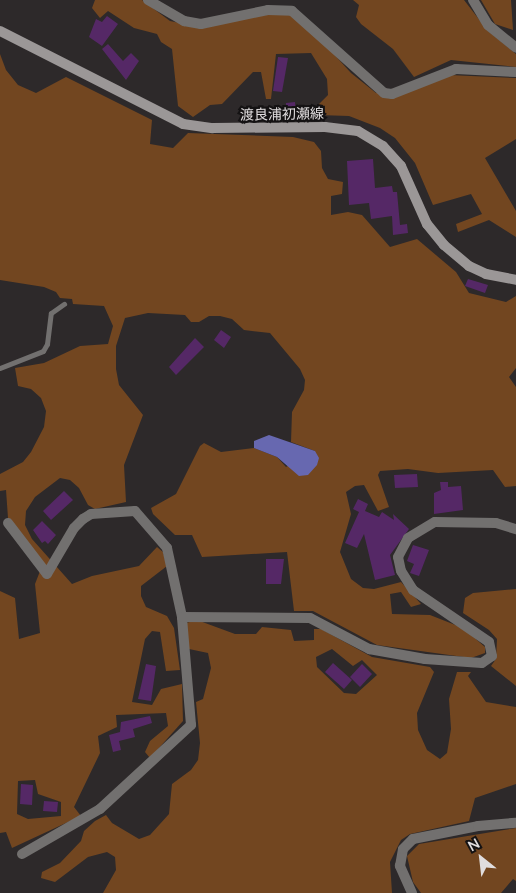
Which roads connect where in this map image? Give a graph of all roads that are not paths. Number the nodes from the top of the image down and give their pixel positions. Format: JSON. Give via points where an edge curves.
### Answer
{"nodes":[{"id":1,"x":148,"y":0,"type":"edge"},
{"id":2,"x":473,"y":0,"type":"edge"},
{"id":3,"x":0,"y":32,"type":"edge"},
{"id":4,"x":516,"y":48,"type":"edge"},
{"id":5,"x":516,"y":72,"type":"edge"},
{"id":6,"x":516,"y":280,"type":"edge"},
{"id":7,"x":64,"y":304,"type":"dead end"},
{"id":8,"x":0,"y":368,"type":"edge"},
{"id":9,"x":8,"y":523,"type":"dead end"},
{"id":10,"x":516,"y":529,"type":"edge"},
{"id":11,"x":182,"y":617,"type":"junction"},
{"id":12,"x":516,"y":823,"type":"edge"},
{"id":13,"x":22,"y":854,"type":"dead end"},
{"id":14,"x":412,"y":893,"type":"edge"}],
"edges":[{"from":1,"to":5,"type":"street","via":[[184,20],[201,24],[268,10],[292,11],[384,93],[392,94],[456,69]]},
{"from":2,"to":4,"type":"street","via":[[488,25]]},
{"from":3,"to":6,"type":"main road","name":"渡良浦初瀬線","via":[[154,112],[188,125],[243,129],[325,127],[358,131],[383,146],[397,161],[410,182],[427,224],[444,245],[468,266],[486,274]]},
{"from":7,"to":8,"type":"lane","via":[[51,313],[43,351]]},
{"from":9,"to":11,"type":"street","via":[[47,574],[83,518],[91,514],[135,511],[167,548]]},
{"from":10,"to":11,"type":"street","via":[[496,523],[435,522],[408,538],[398,557],[401,571],[413,590],[486,638],[492,646],[492,656],[482,663],[425,659],[368,649],[310,618]]},
{"from":11,"to":13,"type":"street","via":[[190,725],[100,809]]},
{"from":12,"to":14,"type":"street","via":[[478,826],[413,839],[403,849],[400,866]]}]}
